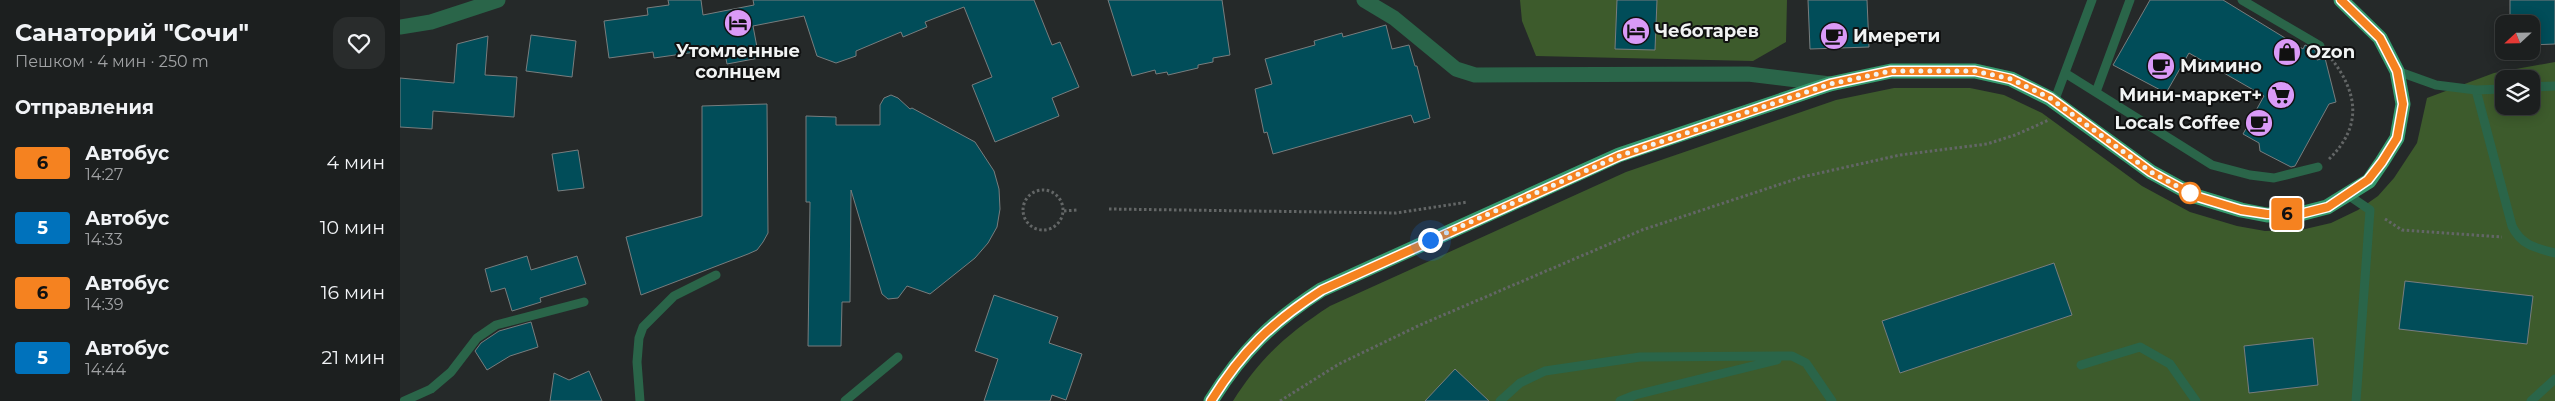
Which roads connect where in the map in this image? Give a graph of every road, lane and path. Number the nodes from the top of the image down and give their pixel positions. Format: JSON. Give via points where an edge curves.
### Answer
{"nodes":[{"id":1,"x":498,"y":0,"type":"edge"},
{"id":2,"x":1364,"y":0,"type":"edge"},
{"id":3,"x":2092,"y":0,"type":"edge"},
{"id":4,"x":2130,"y":0,"type":"edge"},
{"id":5,"x":2242,"y":0,"type":"edge"},
{"id":6,"x":2341,"y":0,"type":"edge"},
{"id":7,"x":400,"y":27,"type":"edge"},
{"id":8,"x":2320,"y":46,"type":"joint"},
{"id":9,"x":2397,"y":71,"type":"junction"},
{"id":10,"x":2065,"y":73,"type":"junction"},
{"id":11,"x":1830,"y":84,"type":"junction"},
{"id":12,"x":2555,"y":86,"type":"edge"},
{"id":13,"x":2540,"y":87,"type":"edge"},
{"id":14,"x":2495,"y":89,"type":"edge"},
{"id":15,"x":2476,"y":90,"type":"junction"},
{"id":16,"x":2096,"y":92,"type":"junction"},
{"id":17,"x":2054,"y":102,"type":"junction"},
{"id":18,"x":2055,"y":117,"type":"dead end"},
{"id":19,"x":2318,"y":167,"type":"joint"},
{"id":20,"x":2348,"y":195,"type":"junction"},
{"id":21,"x":1109,"y":209,"type":"dead end"},
{"id":22,"x":1077,"y":210,"type":"dead end"},
{"id":23,"x":2370,"y":210,"type":"junction"},
{"id":24,"x":1064,"y":211,"type":"junction"},
{"id":25,"x":1484,"y":215,"type":"junction"},
{"id":26,"x":2518,"y":238,"type":"junction"},
{"id":27,"x":2554,"y":252,"type":"edge"},
{"id":28,"x":716,"y":275,"type":"dead end"},
{"id":29,"x":584,"y":302,"type":"dead end"},
{"id":30,"x":1792,"y":356,"type":"junction"},
{"id":31,"x":898,"y":357,"type":"dead end"},
{"id":32,"x":2081,"y":366,"type":"dead end"},
{"id":33,"x":2555,"y":379,"type":"edge"},
{"id":34,"x":404,"y":401,"type":"edge"},
{"id":35,"x":640,"y":401,"type":"edge"},
{"id":36,"x":845,"y":401,"type":"edge"},
{"id":37,"x":1211,"y":401,"type":"edge"},
{"id":38,"x":1280,"y":401,"type":"edge"},
{"id":39,"x":1500,"y":401,"type":"edge"},
{"id":40,"x":1620,"y":401,"type":"edge"},
{"id":41,"x":1832,"y":401,"type":"edge"},
{"id":42,"x":2196,"y":401,"type":"edge"},
{"id":43,"x":2356,"y":401,"type":"edge"},
{"id":44,"x":2531,"y":401,"type":"edge"}],
"edges":[{"from":1,"to":7,"type":"street","via":[[431,22]]},
{"from":2,"to":11,"type":"street","via":[[1394,18],[1456,69],[1475,75],[1748,74]]},
{"from":3,"to":10,"type":"lane"},
{"from":4,"to":16,"type":"lane"},
{"from":5,"to":8,"type":"lane"},
{"from":6,"to":9,"type":"main road","via":[[2380,38]]},
{"from":8,"to":19,"type":"path","via":[[2342,73],[2354,106],[2352,124],[2338,149]]},
{"from":9,"to":15,"type":"lane","via":[[2436,85]]},
{"from":9,"to":20,"type":"main road","via":[[2403,104],[2397,138],[2368,180]]},
{"from":10,"to":16,"type":"lane"},
{"from":10,"to":17,"type":"lane"},
{"from":11,"to":17,"type":"main road","via":[[1891,71],[1975,71],[2011,79]]},
{"from":11,"to":25,"type":"main road","via":[[1619,156]]},
{"from":12,"to":13,"type":"lane"},
{"from":14,"to":15,"type":"lane"},
{"from":15,"to":26,"type":"lane","via":[[2507,212]]},
{"from":16,"to":19,"type":"lane","via":[[2212,165],[2274,178]]},
{"from":17,"to":20,"type":"main road","via":[[2151,172],[2195,196],[2241,210],[2292,214],[2328,207]]},
{"from":18,"to":38,"type":"path","via":[[1987,144],[1900,155],[1802,177],[1642,230],[1420,325],[1339,364]]},
{"from":20,"to":23,"type":"lane"},
{"from":21,"to":25,"type":"path","via":[[1396,213],[1478,200]]},
{"from":22,"to":24,"type":"path"},
{"from":23,"to":26,"type":"path","via":[[2402,230]]},
{"from":23,"to":43,"type":"lane"},
{"from":24,"to":24,"type":"path","via":[[1055,227],[1043,231],[1031,226],[1023,210],[1028,197],[1034,192],[1048,190],[1059,197]]},
{"from":25,"to":37,"type":"main road","via":[[1322,290],[1286,313],[1252,343]]},
{"from":26,"to":27,"type":"lane","via":[[2533,248]]},
{"from":28,"to":35,"type":"lane","via":[[674,296],[643,327],[636,362]]},
{"from":29,"to":34,"type":"lane","via":[[496,325],[477,338],[451,372],[431,389]]},
{"from":30,"to":39,"type":"lane","via":[[1640,357],[1545,371],[1520,383]]},
{"from":30,"to":40,"type":"lane"},
{"from":30,"to":41,"type":"lane","via":[[1806,363]]},
{"from":31,"to":36,"type":"lane"},
{"from":32,"to":42,"type":"lane","via":[[2140,347],[2170,364]]},
{"from":33,"to":44,"type":"lane"}]}
